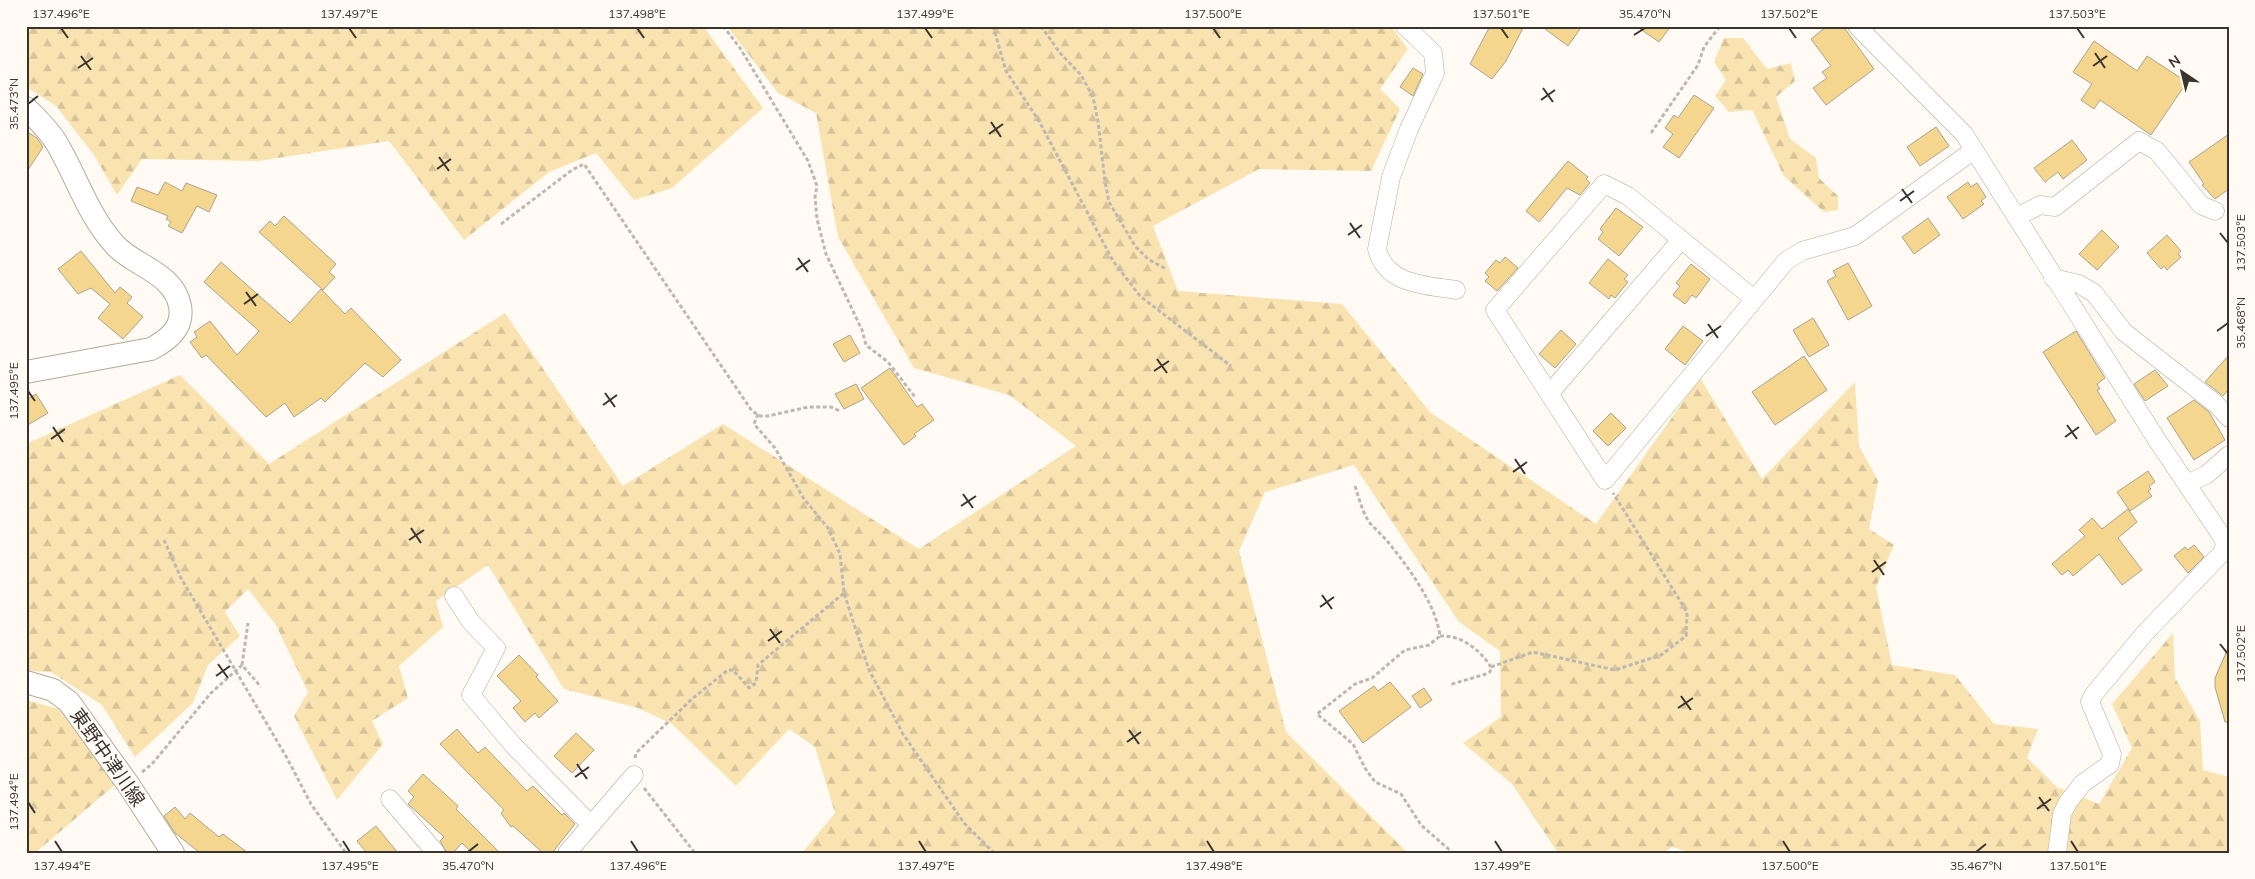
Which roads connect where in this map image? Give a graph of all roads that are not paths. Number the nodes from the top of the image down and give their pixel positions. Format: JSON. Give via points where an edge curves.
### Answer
{"nodes":[{"id":1,"x":1405,"y":26,"type":"edge"},
{"id":2,"x":1858,"y":26,"type":"edge"},
{"id":3,"x":26,"y":108,"type":"edge"},
{"id":4,"x":1974,"y":150,"type":"junction"},
{"id":5,"x":2215,"y":211,"type":"dead end"},
{"id":6,"x":2017,"y":217,"type":"junction"},
{"id":7,"x":1680,"y":241,"type":"junction"},
{"id":8,"x":2053,"y":278,"type":"junction"},
{"id":9,"x":1456,"y":290,"type":"dead end"},
{"id":10,"x":1754,"y":299,"type":"junction"},
{"id":11,"x":26,"y":372,"type":"edge"},
{"id":12,"x":1550,"y":393,"type":"junction"},
{"id":13,"x":2229,"y":418,"type":"edge"},
{"id":14,"x":2229,"y":455,"type":"edge"},
{"id":15,"x":2187,"y":484,"type":"junction"},
{"id":16,"x":454,"y":596,"type":"dead end"},
{"id":17,"x":26,"y":682,"type":"edge"},
{"id":18,"x":634,"y":775,"type":"road end"},
{"id":19,"x":390,"y":799,"type":"dead end"},
{"id":20,"x":591,"y":825,"type":"junction"},
{"id":21,"x":173,"y":853,"type":"edge"},
{"id":22,"x":436,"y":853,"type":"edge"},
{"id":23,"x":567,"y":853,"type":"edge"},
{"id":24,"x":2057,"y":853,"type":"edge"}],
"edges":[{"from":1,"to":9,"type":"street","via":[[1433,53],[1435,73],[1391,177],[1377,249],[1380,260],[1396,277]]},
{"from":2,"to":4,"type":"street","via":[[1948,115]]},
{"from":3,"to":11,"type":"main road","via":[[56,141],[104,233],[127,256],[166,281],[180,305],[176,330],[151,349]]},
{"from":4,"to":6,"type":"street"},
{"from":4,"to":10,"type":"street","via":[[1855,236],[1802,251],[1786,261]]},
{"from":5,"to":6,"type":"street","via":[[2200,205],[2157,150],[2139,141],[2055,207],[2040,205]]},
{"from":6,"to":8,"type":"street"},
{"from":7,"to":10,"type":"street"},
{"from":7,"to":12,"type":"street"},
{"from":7,"to":12,"type":"street","via":[[1628,196],[1604,184],[1495,310]]},
{"from":8,"to":13,"type":"street","via":[[2079,284],[2094,294],[2124,332],[2216,404]]},
{"from":8,"to":15,"type":"street"},
{"from":10,"to":12,"type":"street","via":[[1605,480]]},
{"from":14,"to":15,"type":"street","via":[[2206,475]]},
{"from":15,"to":24,"type":"street","via":[[2225,546],[2222,554],[2145,633],[2094,694],[2090,702],[2112,754],[2110,764],[2082,784],[2068,802],[2062,814]]},
{"from":16,"to":20,"type":"street","via":[[471,622],[496,648],[471,695],[513,745]]},
{"from":17,"to":21,"type":"main road","name":"東野中津川線","via":[[53,690],[69,702]]},
{"from":18,"to":20,"type":"street"},
{"from":19,"to":22,"type":"street"},
{"from":20,"to":23,"type":"street"}]}
